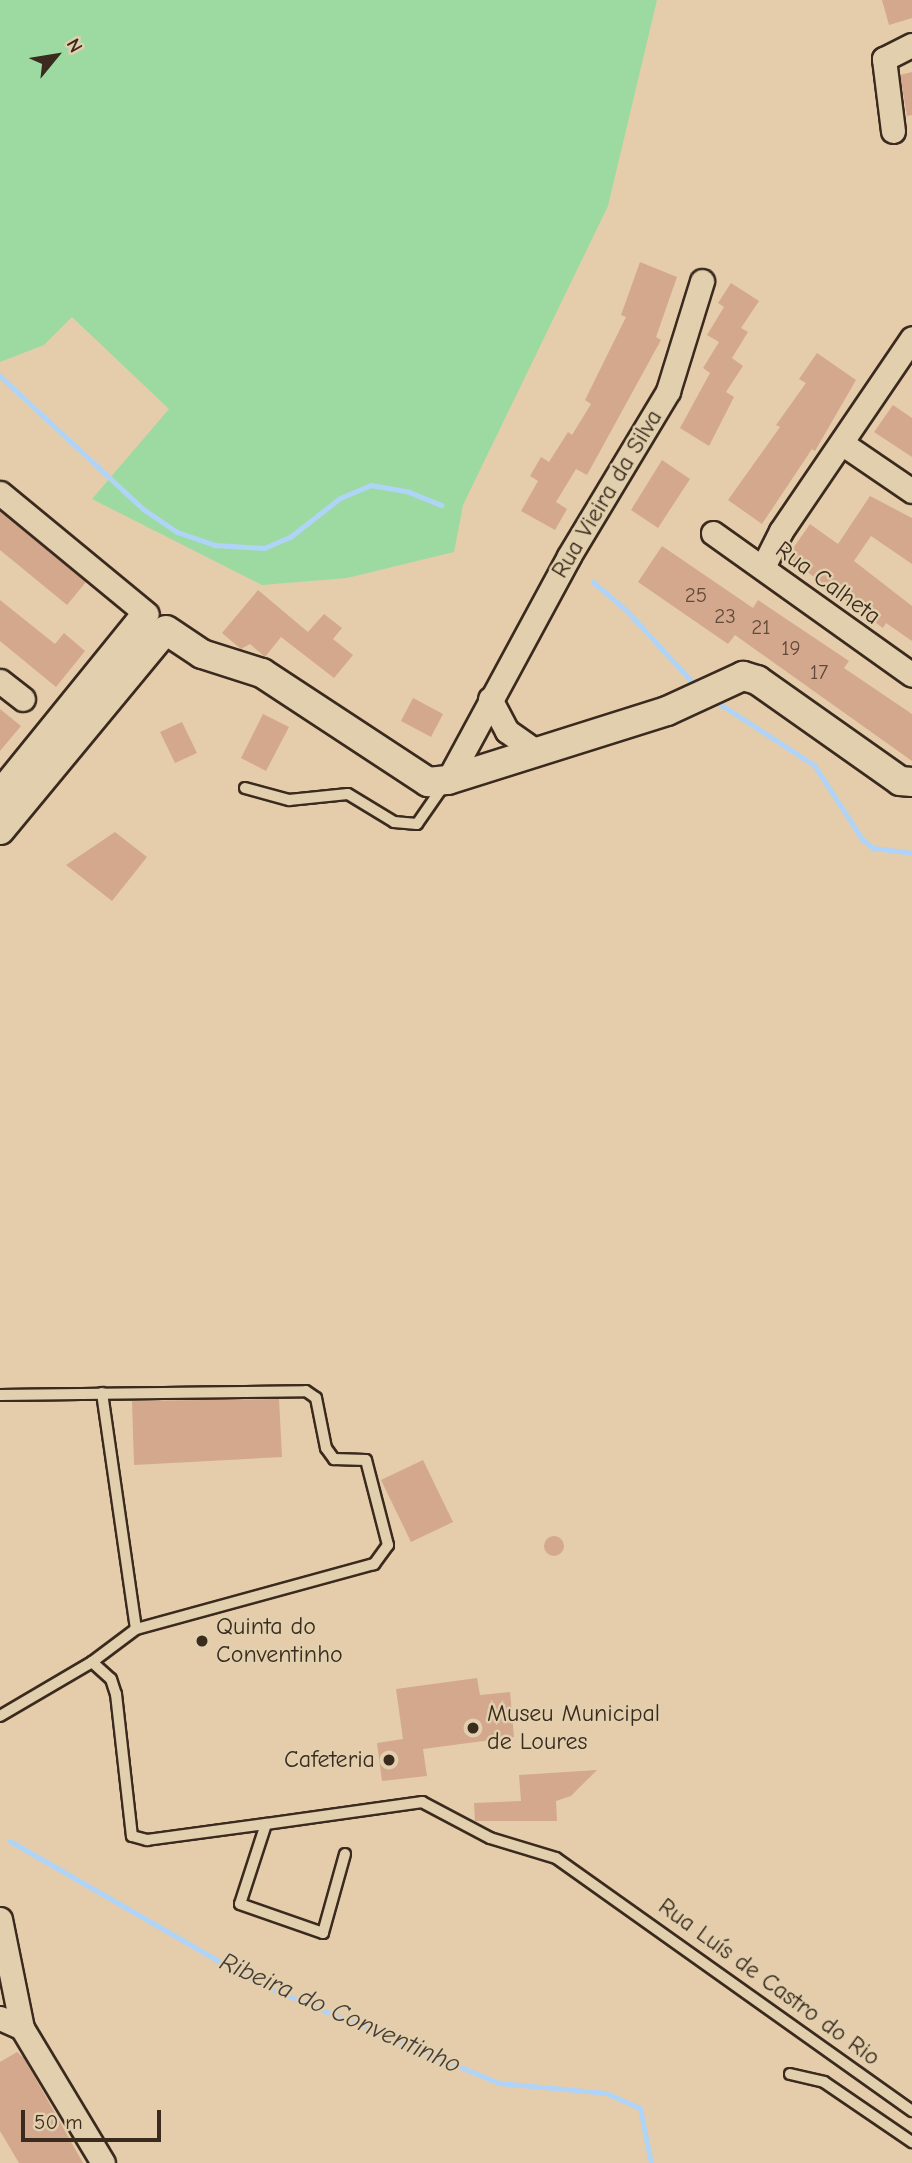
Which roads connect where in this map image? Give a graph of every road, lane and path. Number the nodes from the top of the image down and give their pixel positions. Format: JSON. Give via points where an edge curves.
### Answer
{"nodes":[{"id":1,"x":912,"y":45,"type":"edge"},
{"id":2,"x":893,"y":131,"type":"dead end"},
{"id":3,"x":702,"y":281,"type":"dead end"},
{"id":4,"x":912,"y":338,"type":"edge"},
{"id":5,"x":843,"y":444,"type":"junction"},
{"id":6,"x":912,"y":491,"type":"edge"},
{"id":7,"x":0,"y":493,"type":"edge"},
{"id":8,"x":713,"y":533,"type":"dead end"},
{"id":9,"x":764,"y":567,"type":"junction"},
{"id":10,"x":153,"y":626,"type":"junction"},
{"id":11,"x":912,"y":675,"type":"edge"},
{"id":12,"x":0,"y":681,"type":"edge"},
{"id":13,"x":23,"y":699,"type":"dead end"},
{"id":14,"x":490,"y":699,"type":"junction"},
{"id":15,"x":534,"y":750,"type":"junction"},
{"id":16,"x":447,"y":780,"type":"junction"},
{"id":17,"x":912,"y":782,"type":"edge"},
{"id":18,"x":245,"y":788,"type":"dead end"},
{"id":19,"x":0,"y":795,"type":"edge"},
{"id":20,"x":0,"y":831,"type":"edge"},
{"id":21,"x":102,"y":1393,"type":"junction"},
{"id":22,"x":0,"y":1395,"type":"edge"},
{"id":23,"x":136,"y":1629,"type":"junction"},
{"id":24,"x":92,"y":1662,"type":"junction"},
{"id":25,"x":0,"y":1716,"type":"edge"},
{"id":26,"x":266,"y":1824,"type":"junction"},
{"id":27,"x":345,"y":1854,"type":"dead end"},
{"id":28,"x":0,"y":1919,"type":"edge"},
{"id":29,"x":0,"y":2018,"type":"edge"},
{"id":30,"x":22,"y":2028,"type":"junction"},
{"id":31,"x":790,"y":2074,"type":"dead end"},
{"id":32,"x":912,"y":2111,"type":"edge"},
{"id":33,"x":912,"y":2142,"type":"edge"},
{"id":34,"x":103,"y":2163,"type":"edge"}],
"edges":[{"from":1,"to":2,"type":"street","via":[[884,59]]},
{"from":3,"to":14,"type":"street","name":"Rua Vieira da Silva","via":[[668,391]]},
{"from":4,"to":5,"type":"street"},
{"from":5,"to":6,"type":"street"},
{"from":5,"to":9,"type":"street","via":[[781,531]]},
{"from":7,"to":10,"type":"street"},
{"from":8,"to":9,"type":"street","name":"Rua Calheta"},
{"from":9,"to":11,"type":"street","name":"Rua Calheta","via":[[774,580]]},
{"from":10,"to":16,"type":"street","via":[[202,654],[262,673],[415,777]]},
{"from":10,"to":19,"type":"street"},
{"from":10,"to":20,"type":"street"},
{"from":12,"to":13,"type":"street"},
{"from":14,"to":15,"type":"street","via":[[507,731]]},
{"from":14,"to":16,"type":"street","name":"Rua Vieira da Silva"},
{"from":15,"to":16,"type":"street"},
{"from":15,"to":17,"type":"street","via":[[694,702],[743,676],[757,680],[900,781]]},
{"from":16,"to":18,"type":"lane","via":[[417,824],[394,822],[348,794],[289,800]]},
{"from":21,"to":22,"type":"lane"},
{"from":21,"to":23,"type":"lane"},
{"from":21,"to":23,"type":"lane","via":[[306,1391],[316,1398],[326,1448],[334,1459],[366,1460],[388,1545],[374,1563]]},
{"from":23,"to":24,"type":"lane"},
{"from":24,"to":25,"type":"lane"},
{"from":24,"to":26,"type":"lane","name":"Rua Luís de Castro do Rio","via":[[111,1679],[116,1694],[132,1836],[147,1840]]},
{"from":26,"to":27,"type":"lane","via":[[240,1904],[323,1933]]},
{"from":26,"to":32,"type":"lane","name":"Rua Luís de Castro do Rio","via":[[422,1802],[490,1838],[556,1858]]},
{"from":28,"to":30,"type":"street"},
{"from":29,"to":30,"type":"street"},
{"from":30,"to":34,"type":"street"},
{"from":31,"to":33,"type":"lane","via":[[824,2082]]}]}
